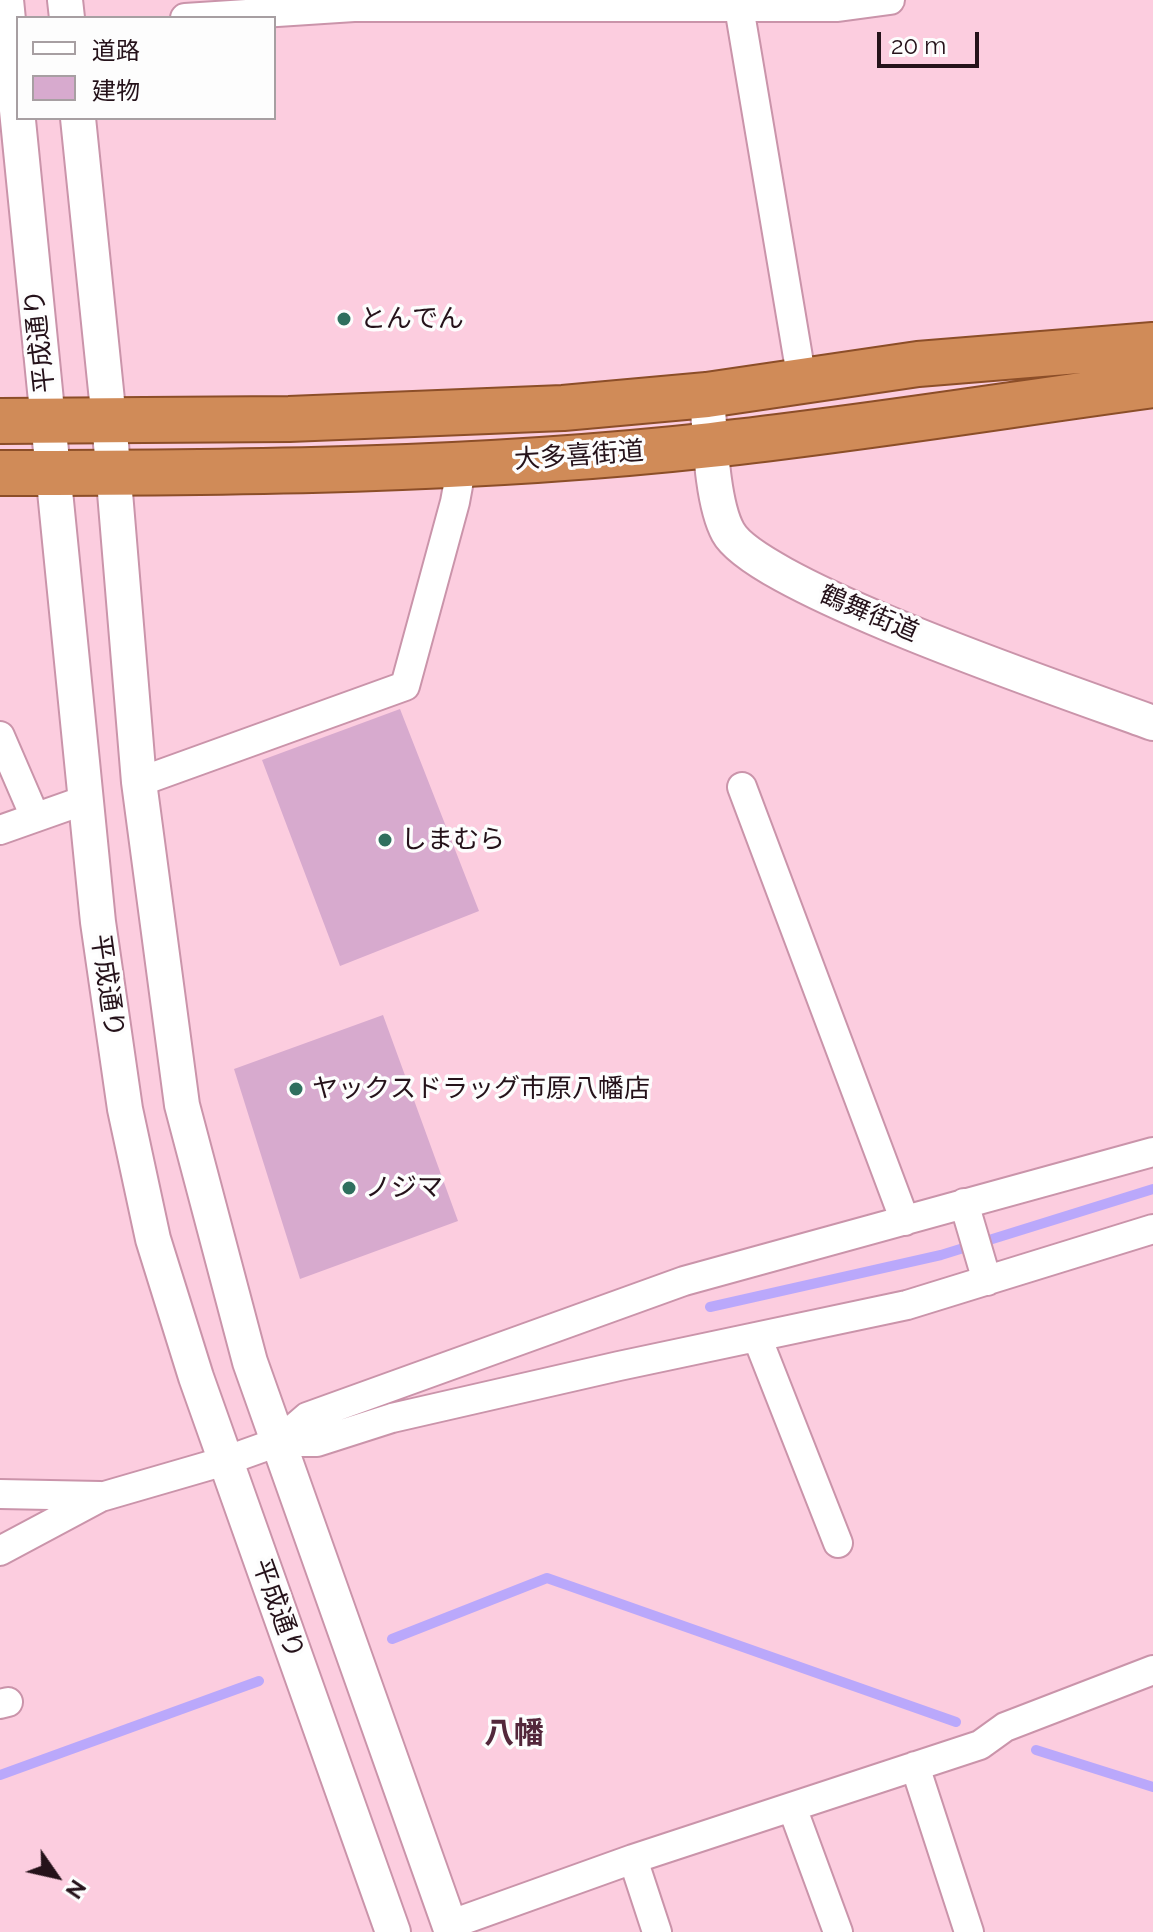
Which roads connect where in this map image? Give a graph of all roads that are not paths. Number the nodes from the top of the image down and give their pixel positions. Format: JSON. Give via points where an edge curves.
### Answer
{"nodes":[{"id":1,"x":6,"y":0,"type":"edge"},
{"id":2,"x":884,"y":1,"type":"edge"},
{"id":3,"x":630,"y":3,"type":"edge"},
{"id":4,"x":354,"y":4,"type":"edge"},
{"id":5,"x":739,"y":7,"type":"junction"},
{"id":6,"x":209,"y":16,"type":"edge"},
{"id":7,"x":16,"y":100,"type":"edge"},
{"id":8,"x":18,"y":120,"type":"edge"},
{"id":9,"x":78,"y":120,"type":"edge"},
{"id":10,"x":1153,"y":345,"type":"edge"},
{"id":11,"x":802,"y":381,"type":"junction"},
{"id":12,"x":1153,"y":385,"type":"edge"},
{"id":13,"x":707,"y":395,"type":"junction"},
{"id":14,"x":48,"y":419,"type":"junction"},
{"id":15,"x":109,"y":420,"type":"junction"},
{"id":16,"x":0,"y":421,"type":"edge"},
{"id":17,"x":711,"y":445,"type":"junction"},
{"id":18,"x":462,"y":464,"type":"junction"},
{"id":19,"x":113,"y":471,"type":"junction"},
{"id":20,"x":0,"y":473,"type":"edge"},
{"id":21,"x":53,"y":473,"type":"junction"},
{"id":22,"x":1153,"y":723,"type":"edge"},
{"id":23,"x":0,"y":736,"type":"edge"},
{"id":24,"x":139,"y":782,"type":"junction"},
{"id":25,"x":742,"y":787,"type":"dead end"},
{"id":26,"x":85,"y":800,"type":"junction"},
{"id":27,"x":35,"y":817,"type":"junction"},
{"id":28,"x":0,"y":830,"type":"edge"},
{"id":29,"x":1153,"y":1152,"type":"edge"},
{"id":30,"x":964,"y":1203,"type":"junction"},
{"id":31,"x":905,"y":1221,"type":"junction"},
{"id":32,"x":1153,"y":1229,"type":"edge"},
{"id":33,"x":987,"y":1281,"type":"junction"},
{"id":34,"x":757,"y":1337,"type":"junction"},
{"id":35,"x":278,"y":1442,"type":"junction"},
{"id":36,"x":225,"y":1461,"type":"junction"},
{"id":37,"x":0,"y":1494,"type":"edge"},
{"id":38,"x":101,"y":1497,"type":"junction"},
{"id":39,"x":838,"y":1543,"type":"dead end"},
{"id":40,"x":0,"y":1551,"type":"edge"},
{"id":41,"x":1153,"y":1670,"type":"edge"},
{"id":42,"x":915,"y":1766,"type":"junction"},
{"id":43,"x":792,"y":1807,"type":"junction"},
{"id":44,"x":633,"y":1859,"type":"junction"},
{"id":45,"x":450,"y":1928,"type":"edge"},
{"id":46,"x":393,"y":1932,"type":"edge"},
{"id":47,"x":657,"y":1932,"type":"edge"},
{"id":48,"x":838,"y":1932,"type":"edge"},
{"id":49,"x":969,"y":1932,"type":"edge"}],
"edges":[{"from":1,"to":7,"type":"street","name":"平成通り"},
{"from":2,"to":5,"type":"street","via":[[838,7]]},
{"from":3,"to":4,"type":"street"},
{"from":3,"to":5,"type":"street"},
{"from":4,"to":6,"type":"street"},
{"from":5,"to":11,"type":"street"},
{"from":8,"to":14,"type":"street","name":"平成通り"},
{"from":9,"to":15,"type":"street"},
{"from":10,"to":11,"type":"highway","name":"大多喜街道","via":[[918,364]]},
{"from":11,"to":13,"type":"highway","name":"大多喜街道"},
{"from":12,"to":17,"type":"highway","name":"大多喜街道"},
{"from":13,"to":15,"type":"highway","name":"大多喜街道","via":[[430,415]]},
{"from":13,"to":17,"type":"street","name":"鶴舞街道"},
{"from":14,"to":15,"type":"highway","name":"大多喜街道"},
{"from":14,"to":16,"type":"highway","name":"大多喜街道"},
{"from":14,"to":21,"type":"street","name":"平成通り"},
{"from":15,"to":19,"type":"street"},
{"from":17,"to":18,"type":"highway","name":"大多喜街道"},
{"from":17,"to":22,"type":"street","name":"鶴舞街道","via":[[728,532],[747,552],[858,610]]},
{"from":18,"to":19,"type":"highway","name":"大多喜街道"},
{"from":18,"to":24,"type":"street","via":[[405,686]]},
{"from":19,"to":21,"type":"highway","name":"大多喜街道"},
{"from":19,"to":24,"type":"street"},
{"from":20,"to":21,"type":"highway","name":"大多喜街道"},
{"from":21,"to":26,"type":"street","name":"平成通り"},
{"from":23,"to":27,"type":"street"},
{"from":24,"to":35,"type":"street","via":[[182,1105],[250,1362]]},
{"from":25,"to":31,"type":"street"},
{"from":26,"to":27,"type":"street"},
{"from":26,"to":36,"type":"street","name":"平成通り","via":[[111,1022],[131,1138],[153,1239]]},
{"from":27,"to":28,"type":"street"},
{"from":29,"to":30,"type":"street"},
{"from":30,"to":31,"type":"street"},
{"from":30,"to":33,"type":"street"},
{"from":31,"to":35,"type":"street","via":[[684,1281],[307,1417]]},
{"from":32,"to":33,"type":"street"},
{"from":33,"to":34,"type":"street","via":[[907,1305]]},
{"from":34,"to":35,"type":"street","via":[[392,1418],[317,1442]]},
{"from":34,"to":39,"type":"street"},
{"from":35,"to":36,"type":"street"},
{"from":35,"to":45,"type":"street"},
{"from":36,"to":38,"type":"street"},
{"from":36,"to":46,"type":"street","name":"平成通り"},
{"from":37,"to":38,"type":"street"},
{"from":38,"to":40,"type":"street"},
{"from":41,"to":42,"type":"street","via":[[1005,1727],[980,1745]]},
{"from":42,"to":43,"type":"street"},
{"from":42,"to":49,"type":"street"},
{"from":43,"to":44,"type":"street"},
{"from":43,"to":48,"type":"street"},
{"from":44,"to":45,"type":"street"},
{"from":44,"to":47,"type":"street"}]}
